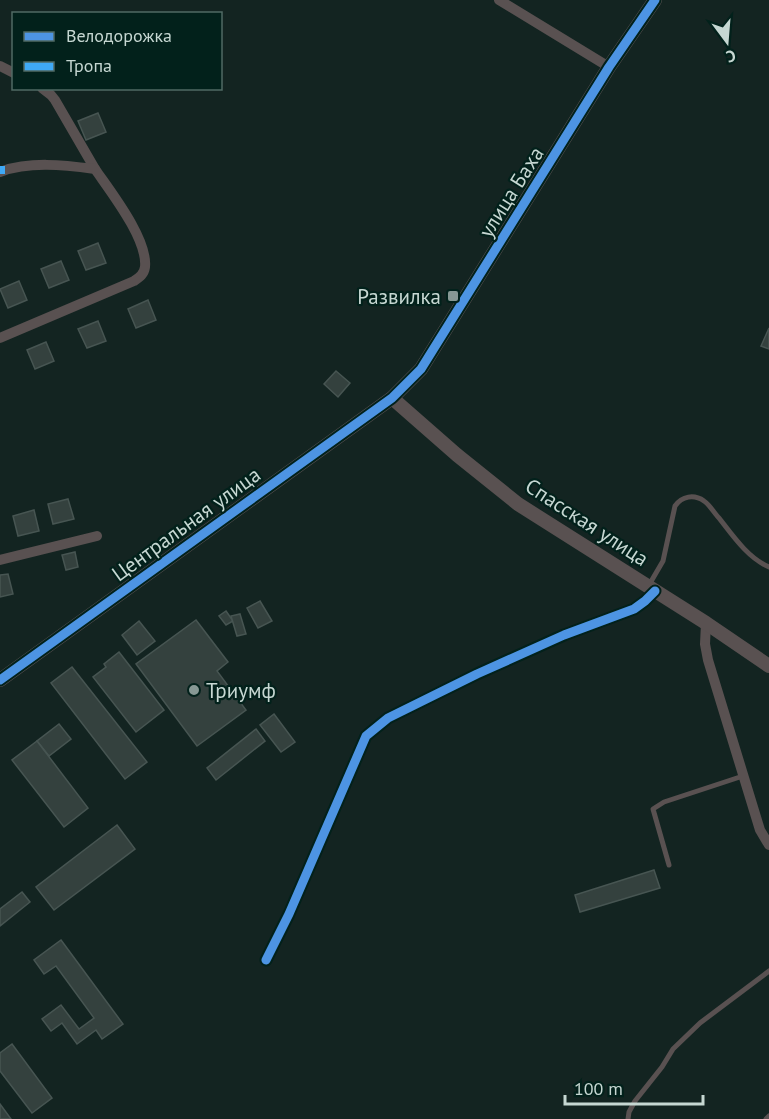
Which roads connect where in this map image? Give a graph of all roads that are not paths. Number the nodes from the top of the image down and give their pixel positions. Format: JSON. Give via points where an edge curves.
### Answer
{"nodes":[{"id":1,"x":498,"y":0,"type":"edge"},
{"id":2,"x":655,"y":0,"type":"edge"},
{"id":3,"x":609,"y":68,"type":"junction"},
{"id":4,"x":44,"y":90,"type":"edge"},
{"id":5,"x":95,"y":169,"type":"junction"},
{"id":6,"x":0,"y":172,"type":"edge"},
{"id":7,"x":0,"y":338,"type":"edge"},
{"id":8,"x":393,"y":398,"type":"junction"},
{"id":9,"x":97,"y":536,"type":"dead end"},
{"id":10,"x":0,"y":560,"type":"edge"},
{"id":11,"x":769,"y":567,"type":"edge"},
{"id":12,"x":651,"y":589,"type":"junction"},
{"id":13,"x":706,"y":623,"type":"junction"},
{"id":14,"x":769,"y":666,"type":"edge"},
{"id":15,"x":0,"y":680,"type":"edge"},
{"id":16,"x":743,"y":776,"type":"junction"},
{"id":17,"x":769,"y":845,"type":"edge"},
{"id":18,"x":669,"y":865,"type":"dead end"},
{"id":19,"x":266,"y":960,"type":"dead end"},
{"id":20,"x":769,"y":971,"type":"edge"},
{"id":21,"x":628,"y":1119,"type":"edge"}],
"edges":[{"from":1,"to":3,"type":"street"},
{"from":2,"to":3,"type":"street","name":"улица Баха"},
{"from":3,"to":8,"type":"street","name":"улица Баха","via":[[421,369]]},
{"from":4,"to":5,"type":"street","via":[[56,100]]},
{"from":5,"to":6,"type":"street","via":[[25,166]]},
{"from":5,"to":7,"type":"street","via":[[140,242],[145,268],[141,276]]},
{"from":8,"to":12,"type":"street","name":"Спасская улица","via":[[518,504]]},
{"from":8,"to":15,"type":"street","name":"Центральная улица"},
{"from":9,"to":10,"type":"street"},
{"from":11,"to":12,"type":"lane","via":[[751,556],[705,502],[693,496],[675,506],[663,561]]},
{"from":12,"to":13,"type":"street","name":"Спасская улица"},
{"from":12,"to":19,"type":"street","via":[[645,602],[634,609],[477,674],[373,729],[366,736]]},
{"from":13,"to":14,"type":"street","name":"Спасская улица"},
{"from":13,"to":16,"type":"street","via":[[708,660]]},
{"from":16,"to":17,"type":"street","via":[[760,830]]},
{"from":16,"to":18,"type":"lane","via":[[653,809]]},
{"from":20,"to":21,"type":"lane","via":[[700,1023],[673,1049],[635,1101]]}]}
